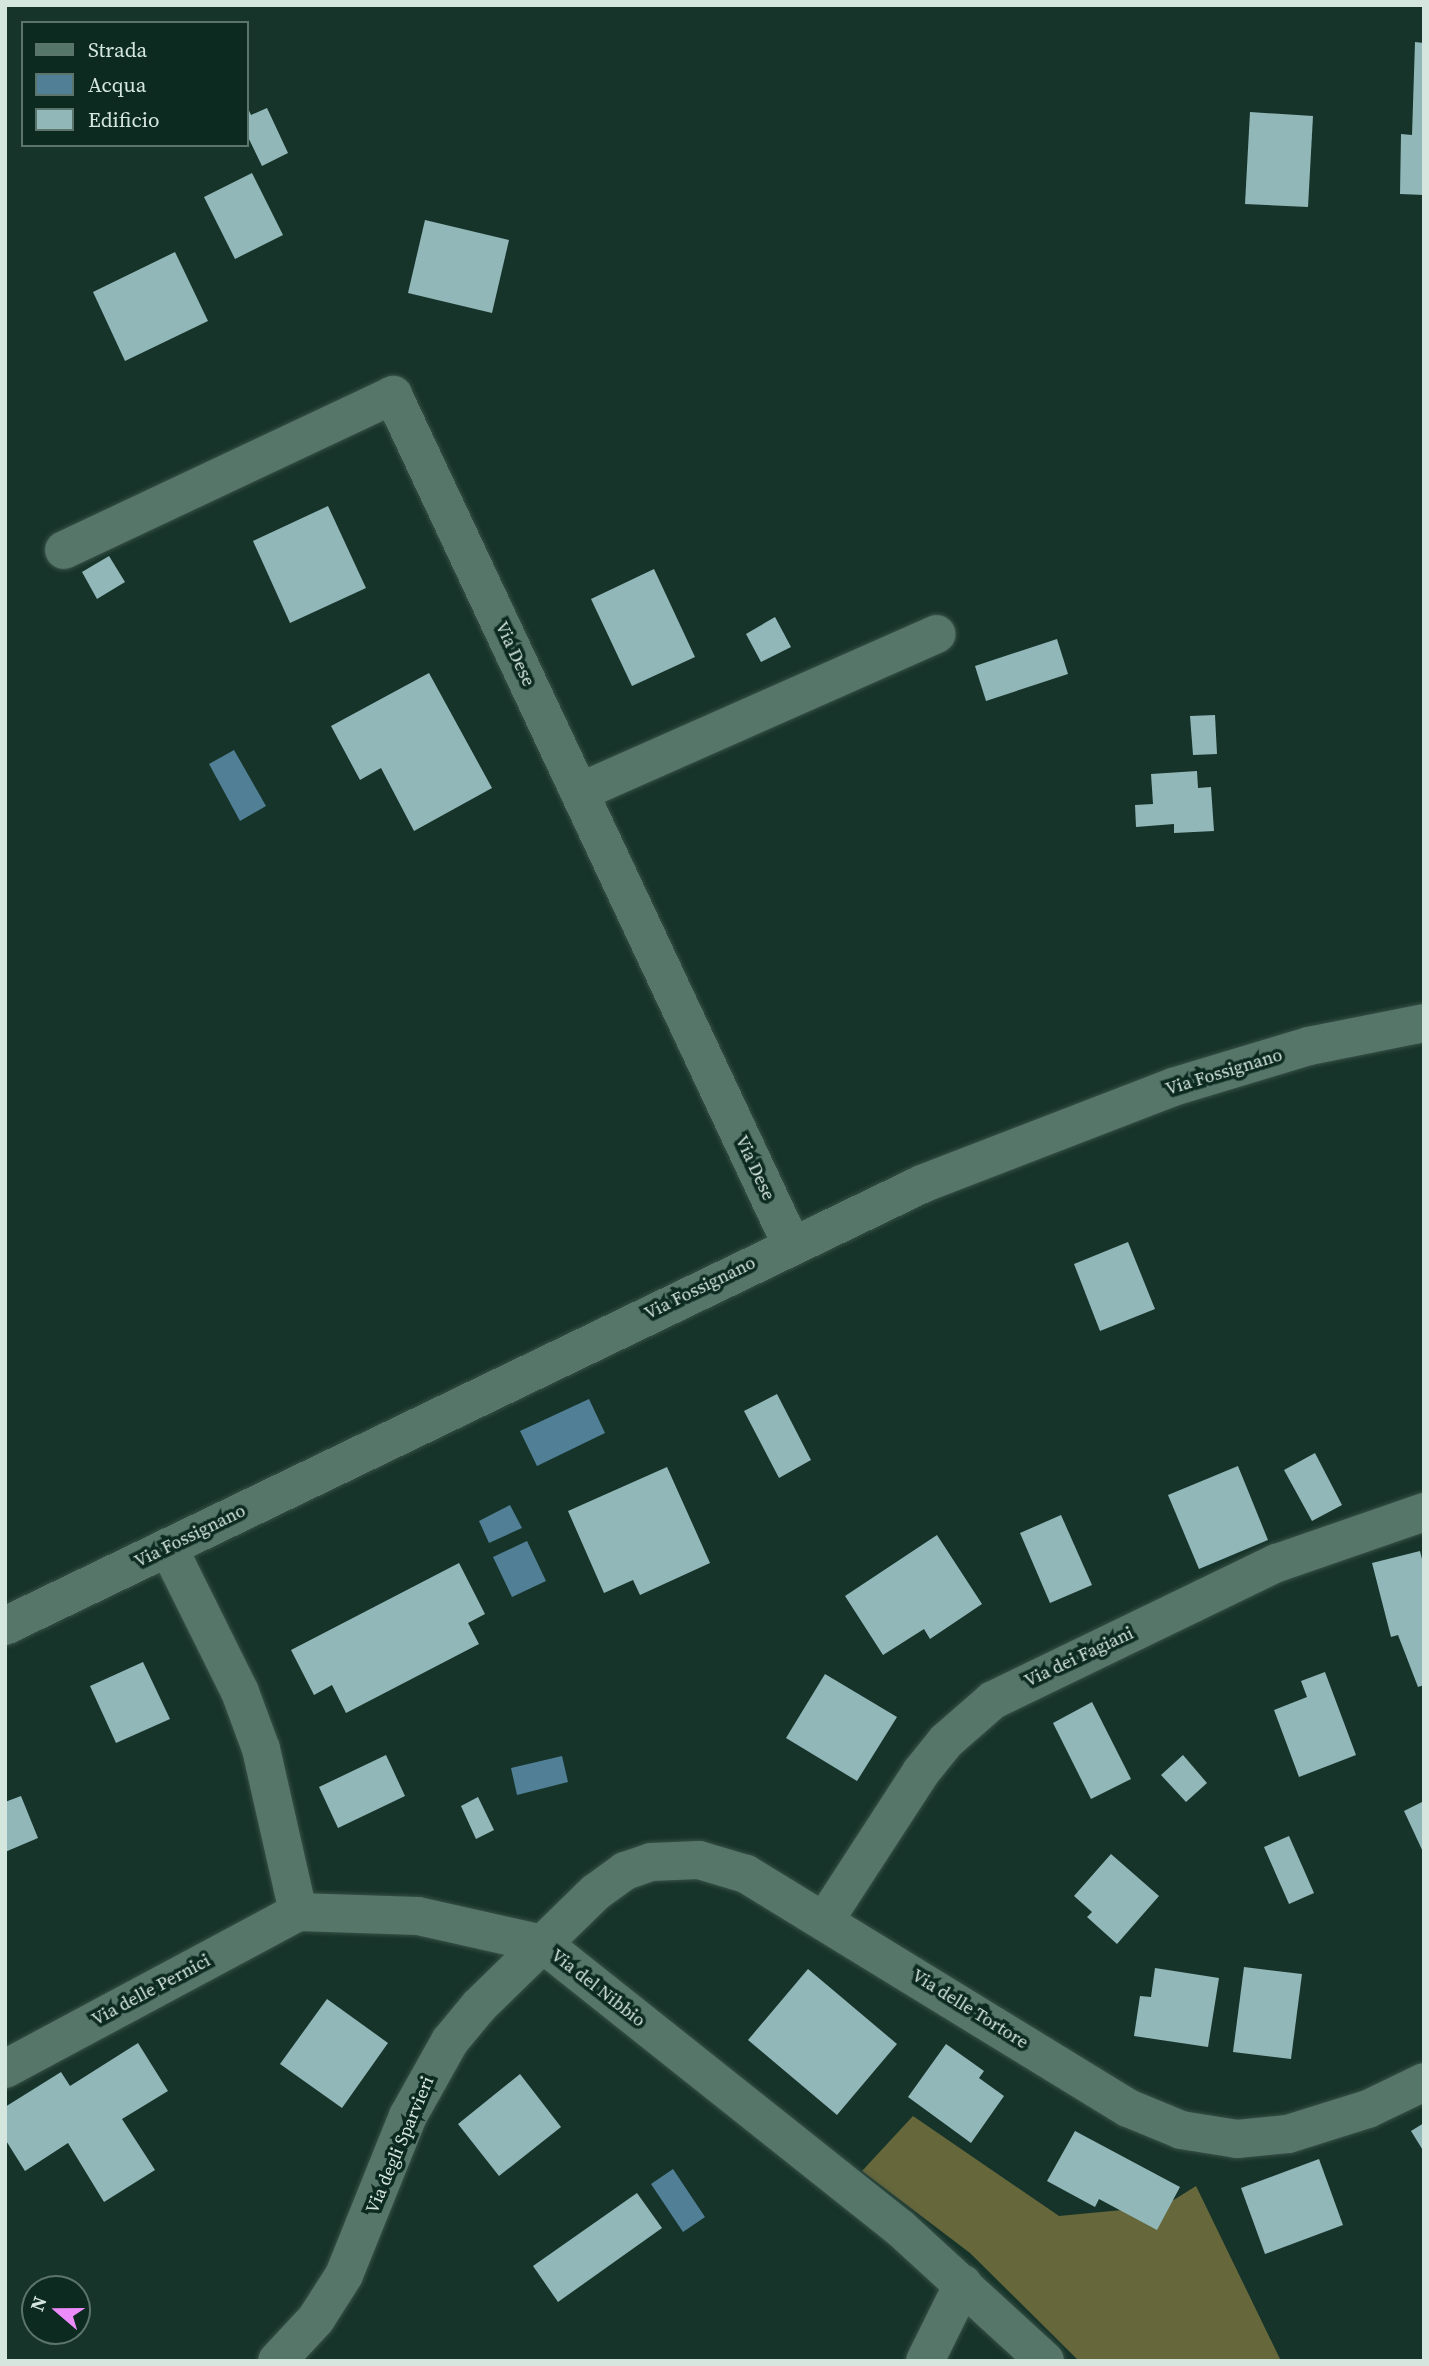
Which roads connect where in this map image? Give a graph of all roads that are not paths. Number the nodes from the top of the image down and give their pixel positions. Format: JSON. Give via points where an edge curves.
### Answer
{"nodes":[{"id":1,"x":64,"y":550,"type":"dead end"},
{"id":2,"x":937,"y":634,"type":"dead end"},
{"id":3,"x":580,"y":792,"type":"junction"},
{"id":4,"x":1424,"y":1023,"type":"edge"},
{"id":5,"x":791,"y":1244,"type":"junction"},
{"id":6,"x":1424,"y":1512,"type":"edge"},
{"id":7,"x":168,"y":1546,"type":"junction"},
{"id":8,"x":5,"y":1626,"type":"edge"},
{"id":9,"x":298,"y":1912,"type":"junction"},
{"id":10,"x":825,"y":1920,"type":"junction"},
{"id":11,"x":543,"y":1944,"type":"junction"},
{"id":12,"x":5,"y":2069,"type":"edge"},
{"id":13,"x":1424,"y":2082,"type":"edge"},
{"id":14,"x":963,"y":2284,"type":"junction"},
{"id":15,"x":277,"y":2361,"type":"edge"},
{"id":16,"x":925,"y":2361,"type":"edge"},
{"id":17,"x":1045,"y":2361,"type":"edge"}],
"edges":[{"from":1,"to":3,"type":"street","name":"Via Dese","via":[[393,395]]},
{"from":2,"to":3,"type":"street"},
{"from":3,"to":5,"type":"street","name":"Via Dese"},
{"from":4,"to":5,"type":"street","name":"Via Fossignano","via":[[1310,1046],[1173,1087],[966,1166]]},
{"from":5,"to":7,"type":"street","name":"Via Fossignano"},
{"from":6,"to":10,"type":"street","name":"Via dei Fagiani","via":[[1277,1563],[993,1700],[946,1741],[921,1772]]},
{"from":7,"to":8,"type":"street","name":"Via Fossignano"},
{"from":7,"to":9,"type":"street","via":[[240,1692],[261,1749]]},
{"from":9,"to":11,"type":"street","name":"Via del Nibbio","via":[[418,1916]]},
{"from":9,"to":12,"type":"street","name":"Via delle Pernici"},
{"from":10,"to":11,"type":"street","name":"Via delle Tortore","via":[[746,1874],[714,1862],[672,1859],[639,1865],[617,1876]]},
{"from":10,"to":13,"type":"street","name":"Via delle Tortore","via":[[1128,2108],[1193,2134],[1247,2138],[1297,2132],[1360,2112]]},
{"from":11,"to":14,"type":"street","name":"Via del Nibbio","via":[[899,2227]]},
{"from":11,"to":15,"type":"street","name":"Via degli Sparvieri","via":[[471,2015],[435,2064],[408,2116],[344,2275],[316,2319]]},
{"from":14,"to":16,"type":"street"},
{"from":14,"to":17,"type":"street","name":"Via del Nibbio"}]}
